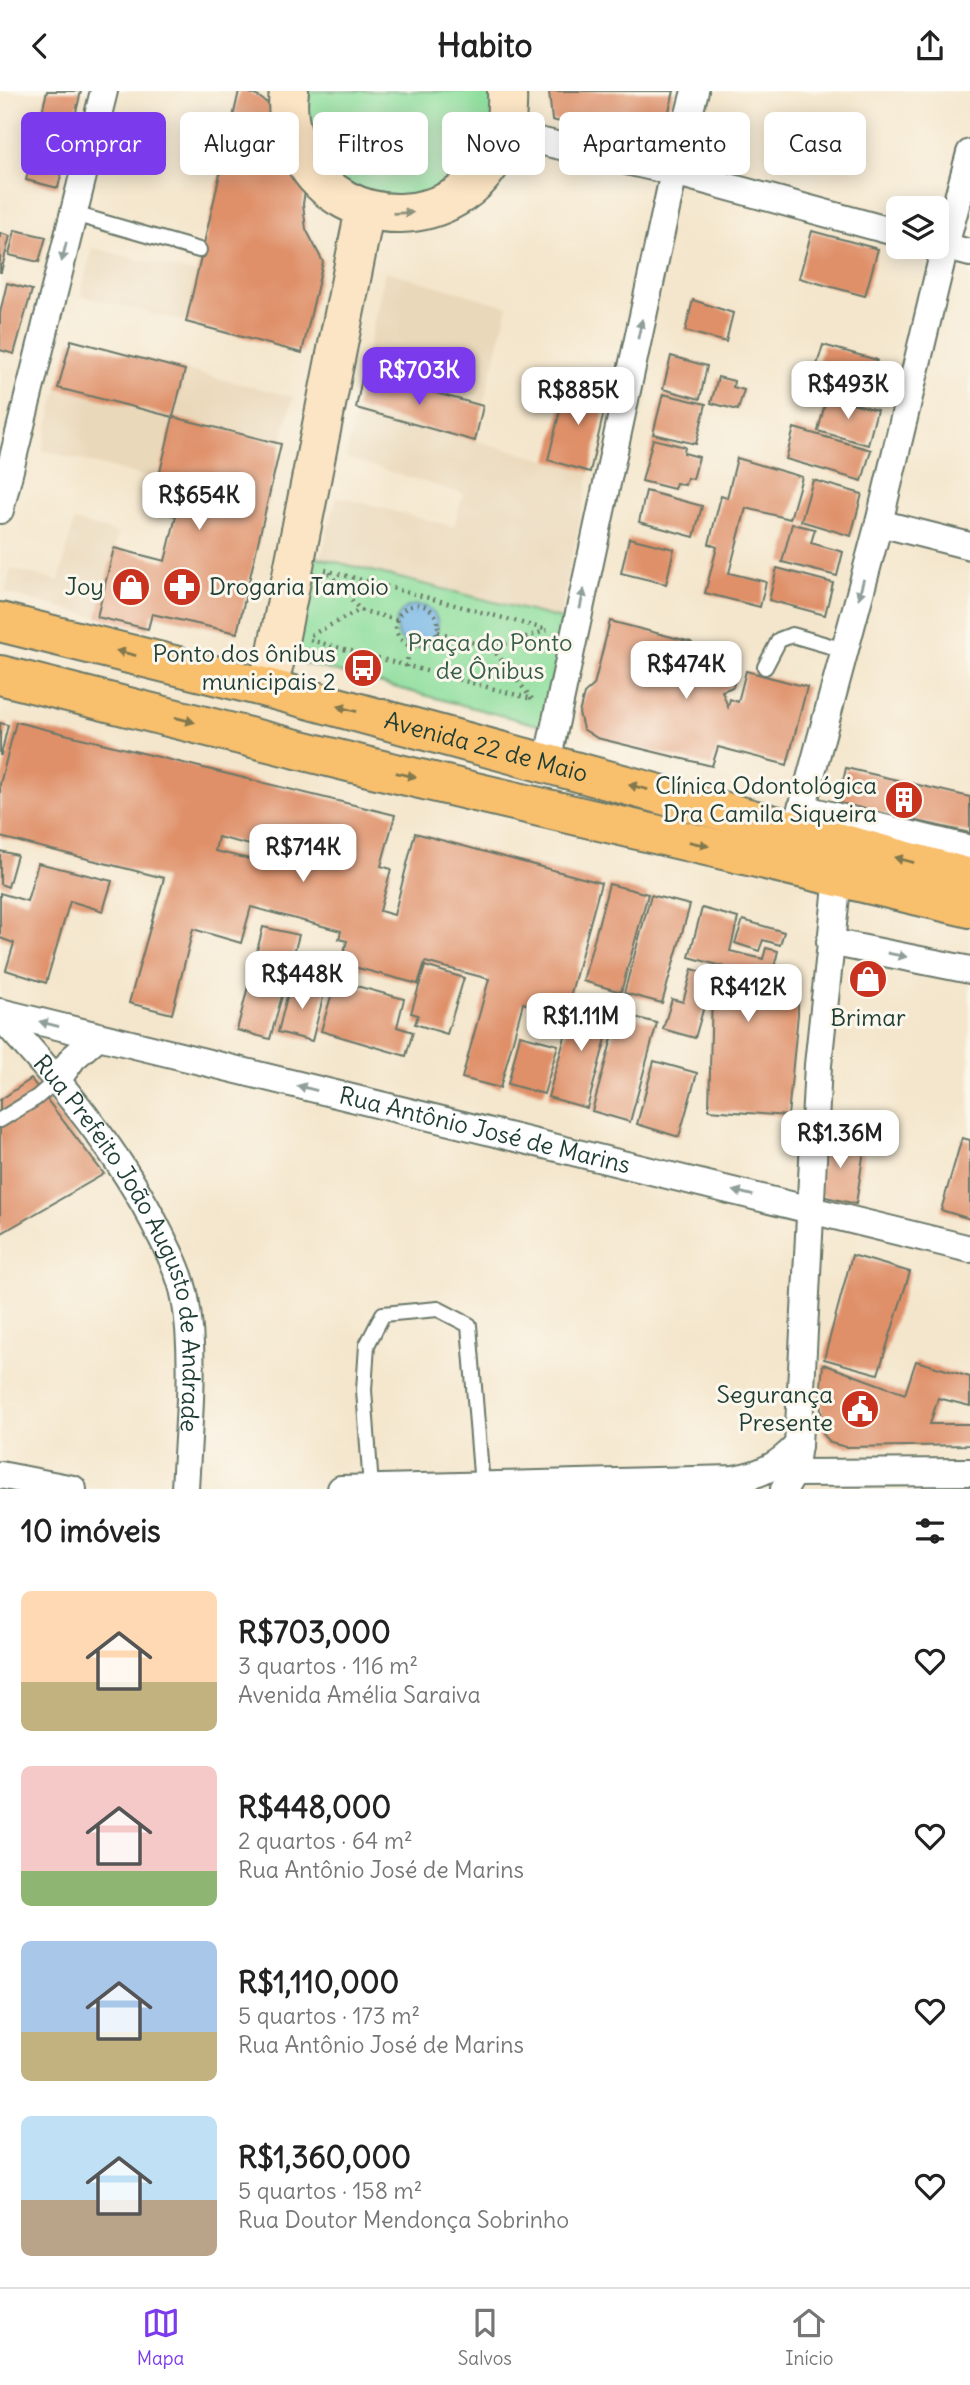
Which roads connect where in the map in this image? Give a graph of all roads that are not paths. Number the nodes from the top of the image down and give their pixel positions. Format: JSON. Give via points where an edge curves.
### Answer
{"nodes":[{"id":1,"x":104,"y":91,"type":"edge"},
{"id":2,"x":289,"y":91,"type":"edge"},
{"id":3,"x":507,"y":91,"type":"edge"},
{"id":4,"x":695,"y":91,"type":"edge"},
{"id":5,"x":508,"y":112,"type":"edge"},
{"id":6,"x":690,"y":112,"type":"edge"},
{"id":7,"x":970,"y":153,"type":"edge"},
{"id":8,"x":482,"y":175,"type":"edge"},
{"id":9,"x":673,"y":175,"type":"edge"},
{"id":10,"x":685,"y":175,"type":"edge"},
{"id":11,"x":365,"y":209,"type":"junction"},
{"id":12,"x":74,"y":214,"type":"junction"},
{"id":13,"x":886,"y":230,"type":"edge"},
{"id":14,"x":950,"y":248,"type":"edge"},
{"id":15,"x":199,"y":250,"type":"dead end"},
{"id":16,"x":0,"y":510,"type":"edge"},
{"id":17,"x":879,"y":523,"type":"junction"},
{"id":18,"x":970,"y":546,"type":"edge"},
{"id":19,"x":0,"y":622,"type":"edge"},
{"id":20,"x":844,"y":650,"type":"junction"},
{"id":21,"x":765,"y":667,"type":"dead end"},
{"id":22,"x":0,"y":675,"type":"edge"},
{"id":23,"x":267,"y":688,"type":"junction"},
{"id":24,"x":550,"y":746,"type":"junction"},
{"id":25,"x":798,"y":819,"type":"junction"},
{"id":26,"x":970,"y":849,"type":"edge"},
{"id":27,"x":838,"y":877,"type":"junction"},
{"id":28,"x":970,"y":878,"type":"edge"},
{"id":29,"x":970,"y":908,"type":"edge"},
{"id":30,"x":830,"y":942,"type":"junction"},
{"id":31,"x":970,"y":970,"type":"edge"},
{"id":32,"x":0,"y":1014,"type":"edge"},
{"id":33,"x":97,"y":1037,"type":"junction"},
{"id":34,"x":58,"y":1079,"type":"junction"},
{"id":35,"x":0,"y":1120,"type":"edge"},
{"id":36,"x":809,"y":1209,"type":"junction"},
{"id":37,"x":970,"y":1249,"type":"edge"},
{"id":38,"x":798,"y":1445,"type":"junction"},
{"id":39,"x":970,"y":1472,"type":"edge"},
{"id":40,"x":0,"y":1475,"type":"edge"},
{"id":41,"x":789,"y":1481,"type":"edge"},
{"id":42,"x":699,"y":1485,"type":"edge"},
{"id":43,"x":482,"y":1486,"type":"junction"},
{"id":44,"x":371,"y":1488,"type":"edge"},
{"id":45,"x":73,"y":1489,"type":"edge"},
{"id":46,"x":185,"y":1489,"type":"edge"},
{"id":47,"x":341,"y":1489,"type":"edge"}],
"edges":[{"from":1,"to":12,"type":"street"},
{"from":2,"to":11,"type":"street","via":[[292,133],[307,166],[332,193]]},
{"from":3,"to":5,"type":"street"},
{"from":4,"to":6,"type":"street"},
{"from":7,"to":14,"type":"street"},
{"from":11,"to":8,"type":"street","one_way":true,"via":[[387,214],[431,209],[452,201]]},
{"from":24,"to":9,"type":"street","one_way":true},
{"from":10,"to":13,"type":"street"},
{"from":11,"to":23,"type":"street","via":[[312,561]]},
{"from":12,"to":15,"type":"lane"},
{"from":12,"to":16,"type":"street","one_way":true},
{"from":14,"to":17,"type":"street"},
{"from":17,"to":18,"type":"street"},
{"from":17,"to":20,"type":"street","one_way":true},
{"from":23,"to":19,"type":"main road","name":"Avenida 22 de Maio","one_way":true},
{"from":20,"to":21,"type":"lane","via":[[792,635],[779,640]]},
{"from":20,"to":25,"type":"street"},
{"from":22,"to":27,"type":"main road","name":"Avenida 22 de Maio","one_way":true},
{"from":24,"to":23,"type":"main road","name":"Avenida 22 de Maio","one_way":true},
{"from":25,"to":24,"type":"main road","name":"Avenida 22 de Maio","one_way":true},
{"from":25,"to":26,"type":"street","name":"Avenida 22 de Maio"},
{"from":28,"to":25,"type":"main road","name":"Avenida 22 de Maio","one_way":true},
{"from":27,"to":29,"type":"main road","name":"Avenida 22 de Maio"},
{"from":27,"to":30,"type":"street"},
{"from":30,"to":31,"type":"street","one_way":true},
{"from":30,"to":36,"type":"street"},
{"from":33,"to":32,"type":"street","name":"Rua Antônio José de Marins","one_way":true},
{"from":32,"to":34,"type":"street","name":"Rua Prefeito João Augusto de Andrade"},
{"from":33,"to":34,"type":"street"},
{"from":36,"to":33,"type":"street","name":"Rua Antônio José de Marins","one_way":true},
{"from":34,"to":35,"type":"lane"},
{"from":34,"to":46,"type":"street","name":"Rua Prefeito João Augusto de Andrade","via":[[128,1175],[182,1282],[189,1341]]},
{"from":36,"to":37,"type":"street","name":"Rua Antônio José de Marins"},
{"from":36,"to":38,"type":"street"},
{"from":38,"to":41,"type":"street"},
{"from":38,"to":42,"type":"street","via":[[784,1460],[761,1473]]},
{"from":39,"to":41,"type":"street"},
{"from":40,"to":45,"type":"street"},
{"from":42,"to":43,"type":"street"},
{"from":43,"to":44,"type":"street"},
{"from":43,"to":44,"type":"lane","via":[[469,1325],[438,1309],[383,1314],[367,1345],[364,1390]]},
{"from":44,"to":47,"type":"street"}]}
